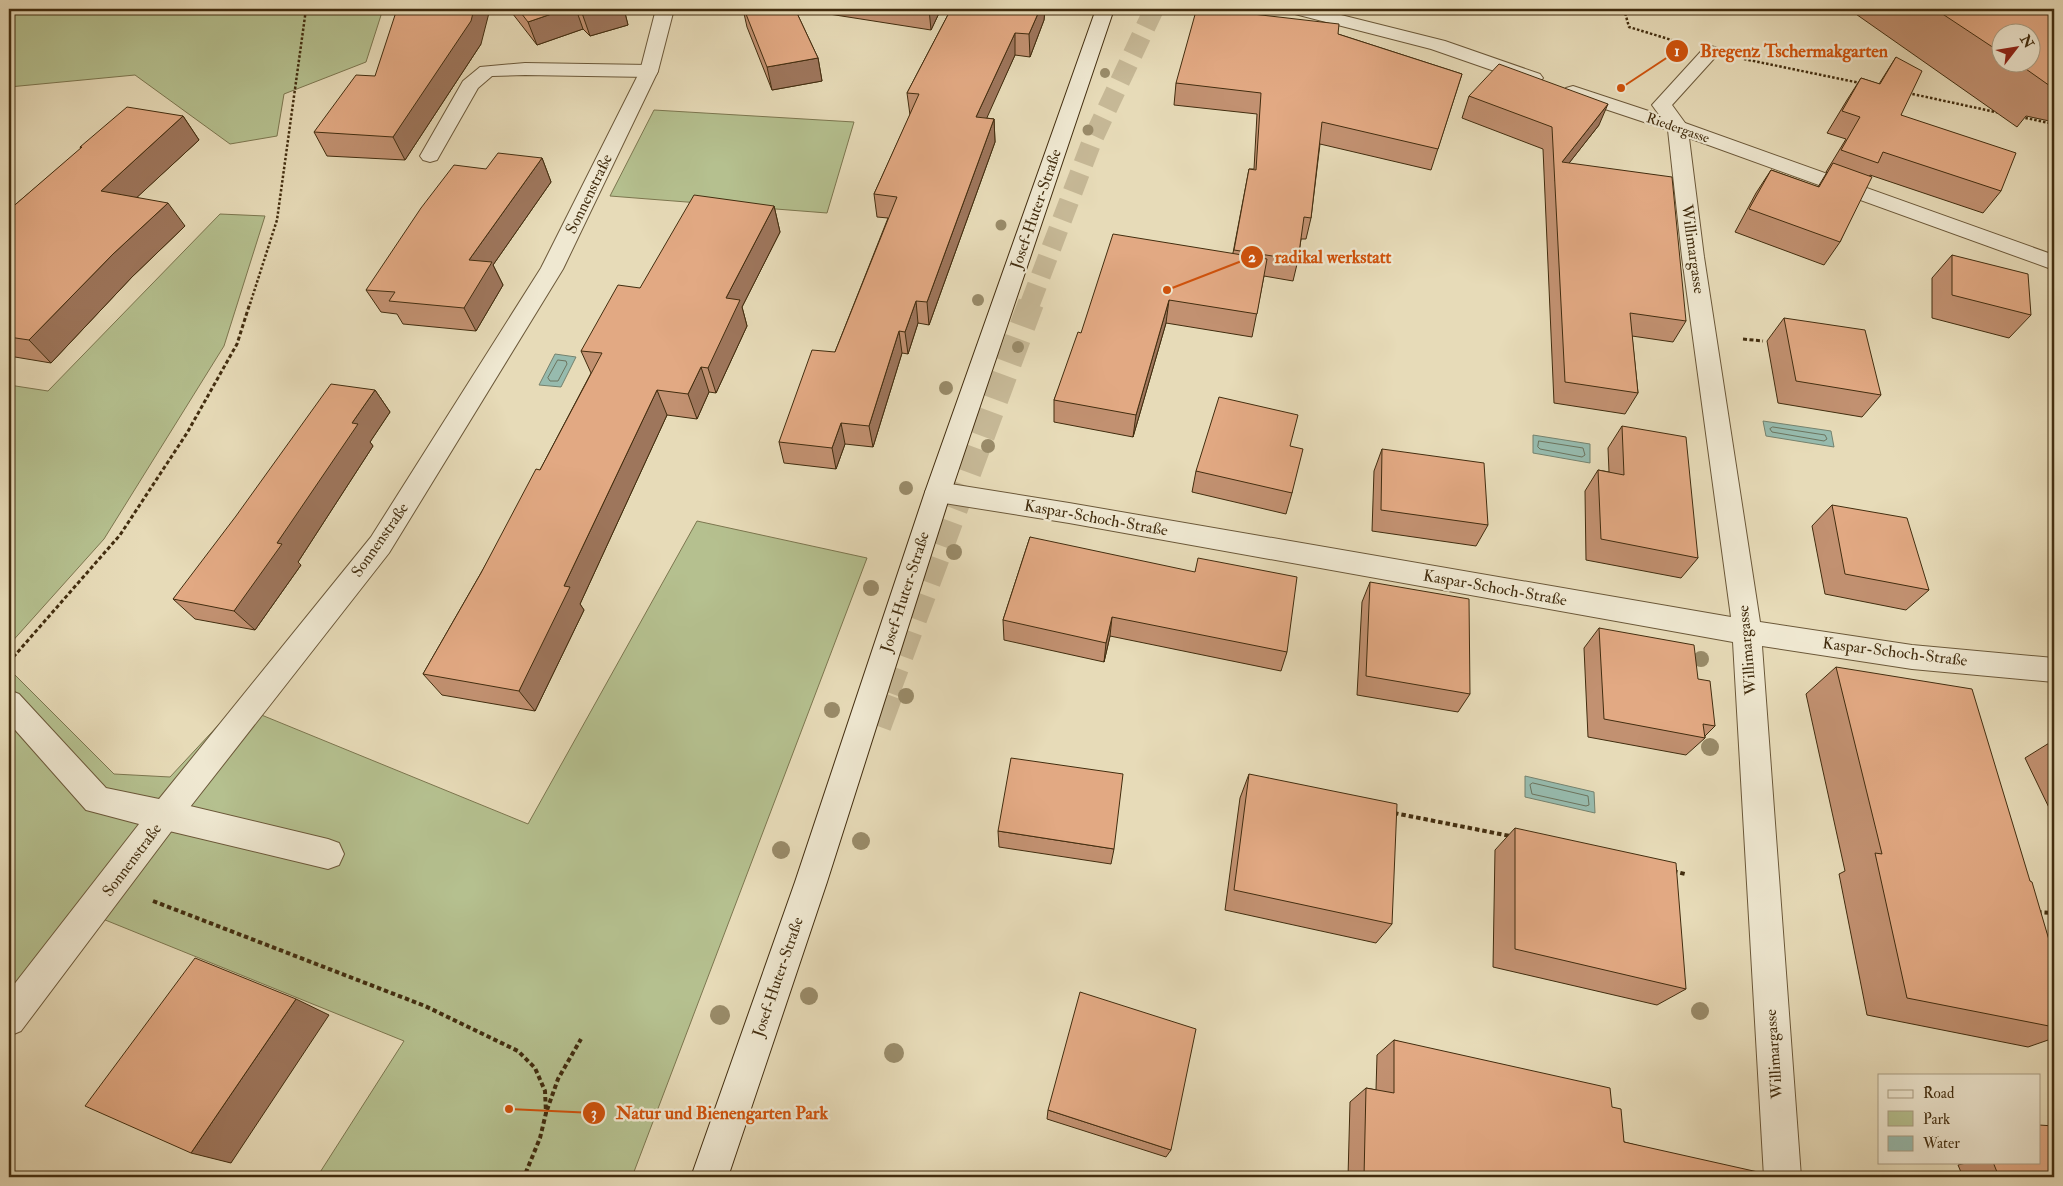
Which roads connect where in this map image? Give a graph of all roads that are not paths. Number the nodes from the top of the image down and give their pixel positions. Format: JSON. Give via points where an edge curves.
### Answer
{"nodes":[{"id":1,"x":665,"y":9,"type":"edge"},
{"id":2,"x":1105,"y":9,"type":"edge"},
{"id":3,"x":1297,"y":9,"type":"edge"},
{"id":4,"x":1711,"y":52,"type":"road end"},
{"id":5,"x":649,"y":71,"type":"junction"},
{"id":6,"x":1678,"y":127,"type":"junction"},
{"id":7,"x":430,"y":156,"type":"dead end"},
{"id":8,"x":2054,"y":263,"type":"edge"},
{"id":9,"x":938,"y":492,"type":"junction"},
{"id":10,"x":1747,"y":632,"type":"junction"},
{"id":11,"x":2054,"y":670,"type":"edge"},
{"id":12,"x":9,"y":703,"type":"edge"},
{"id":13,"x":165,"y":815,"type":"junction"},
{"id":14,"x":328,"y":854,"type":"dead end"},
{"id":15,"x":9,"y":1019,"type":"edge"},
{"id":16,"x":709,"y":1177,"type":"edge"},
{"id":17,"x":1783,"y":1177,"type":"edge"}],
"edges":[{"from":1,"to":5,"type":"street","name":"Sonnenstraße"},
{"from":2,"to":9,"type":"street","name":"Josef-Huter-Straße"},
{"from":3,"to":6,"type":"street","name":"Riedergasse","via":[[1438,44]]},
{"from":4,"to":6,"type":"street","via":[[1662,105]]},
{"from":5,"to":7,"type":"street","via":[[487,71],[470,85]]},
{"from":5,"to":13,"type":"street","name":"Sonnenstraße","via":[[552,269],[380,545]]},
{"from":6,"to":8,"type":"street","name":"Riedergasse"},
{"from":6,"to":10,"type":"street","name":"Willimargasse","via":[[1693,257]]},
{"from":9,"to":10,"type":"street","name":"Kaspar-Schoch-Straße"},
{"from":9,"to":16,"type":"street","name":"Josef-Huter-Straße","via":[[811,882]]},
{"from":10,"to":11,"type":"street","name":"Kaspar-Schoch-Straße","via":[[1912,657]]},
{"from":10,"to":17,"type":"street","name":"Willimargasse"},
{"from":12,"to":13,"type":"street","via":[[97,800]]},
{"from":13,"to":14,"type":"street"},
{"from":13,"to":15,"type":"street","name":"Sonnenstraße"}]}
